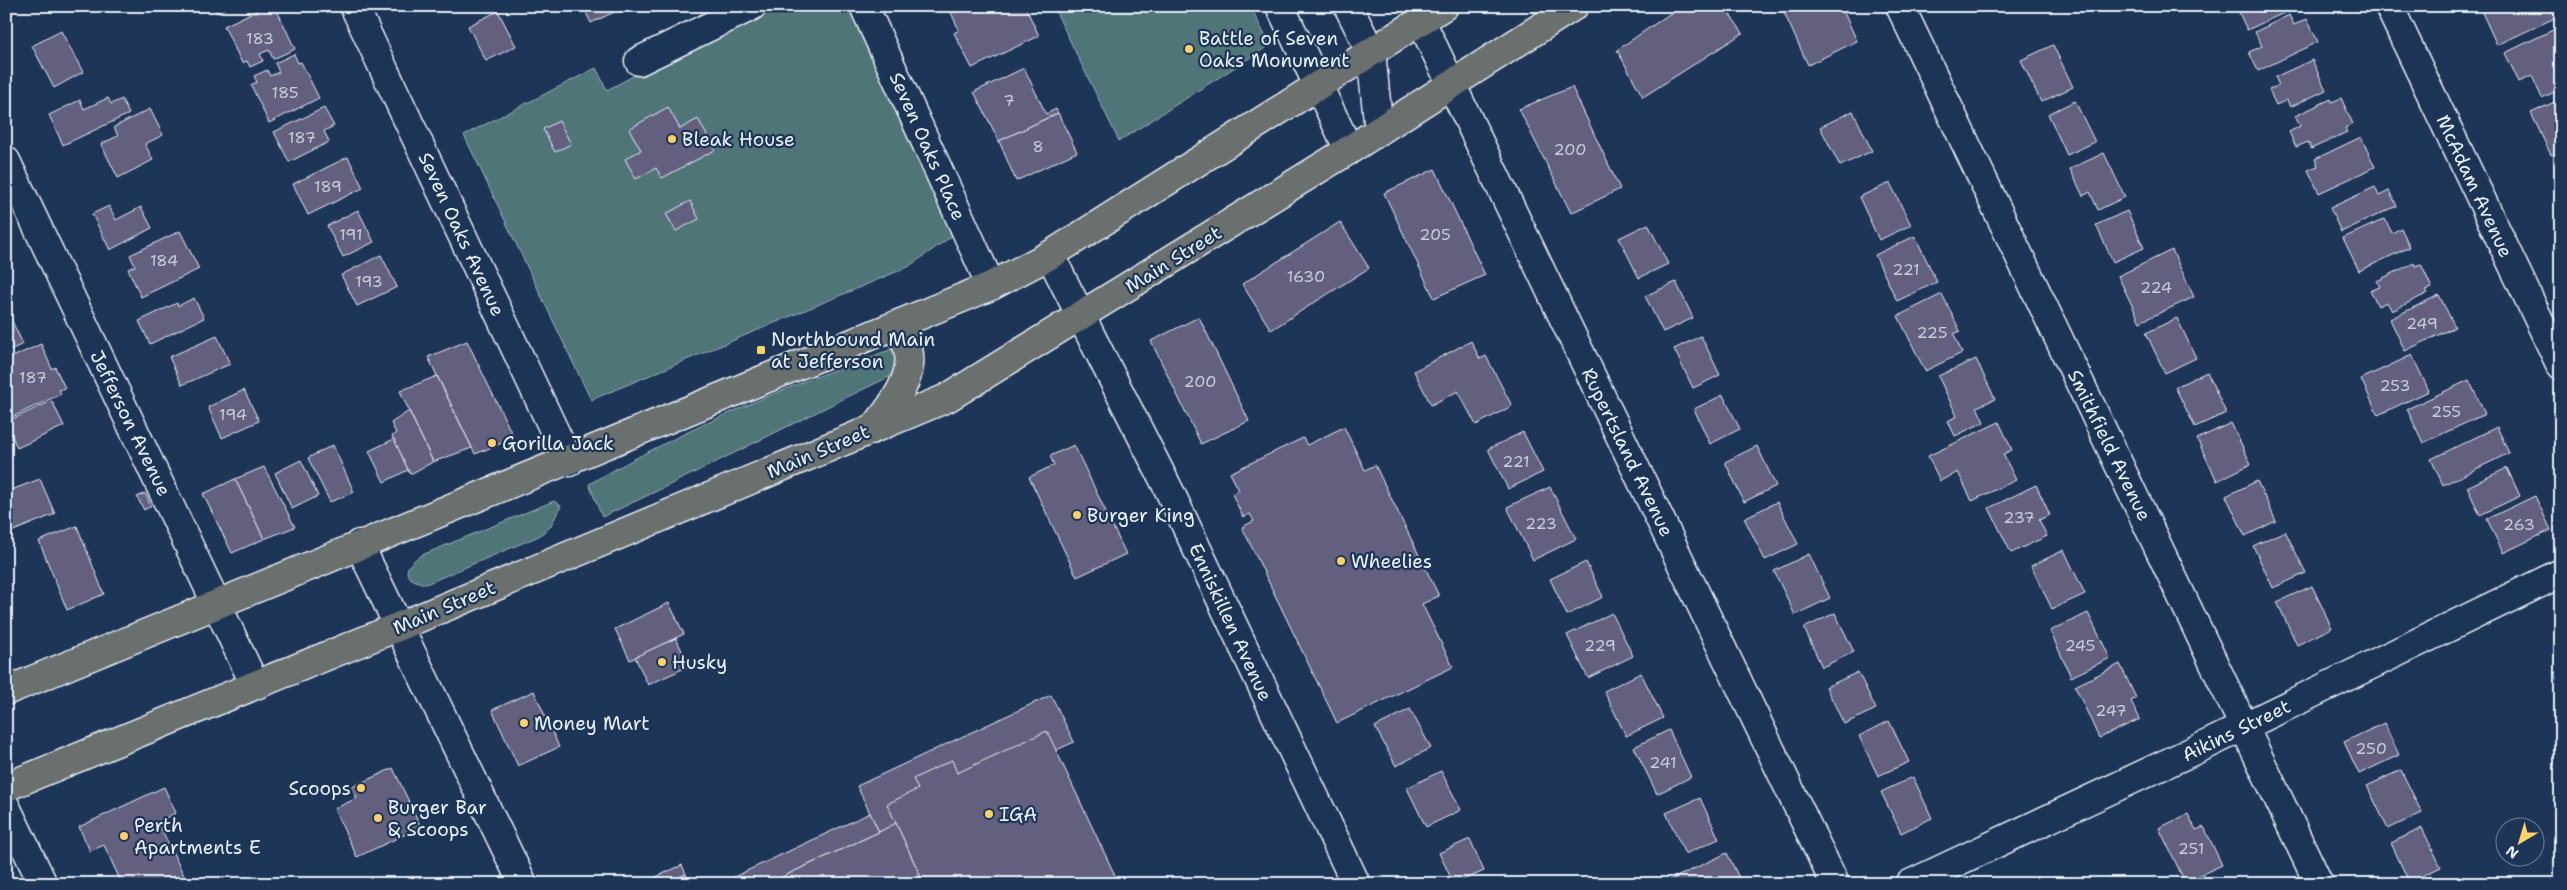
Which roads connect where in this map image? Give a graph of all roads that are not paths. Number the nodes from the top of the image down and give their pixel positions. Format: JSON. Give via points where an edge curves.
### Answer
{"nodes":[{"id":1,"x":354,"y":6,"type":"edge"},
{"id":2,"x":752,"y":6,"type":"edge"},
{"id":3,"x":864,"y":6,"type":"edge"},
{"id":4,"x":1280,"y":6,"type":"edge"},
{"id":5,"x":1348,"y":6,"type":"edge"},
{"id":6,"x":1444,"y":6,"type":"edge"},
{"id":7,"x":1574,"y":6,"type":"edge"},
{"id":8,"x":1900,"y":6,"type":"edge"},
{"id":9,"x":2389,"y":6,"type":"edge"},
{"id":10,"x":1421,"y":21,"type":"junction"},
{"id":11,"x":1372,"y":52,"type":"junction"},
{"id":12,"x":640,"y":61,"type":"dead end"},
{"id":13,"x":1318,"y":85,"type":"junction"},
{"id":14,"x":1450,"y":86,"type":"junction"},
{"id":15,"x":1379,"y":131,"type":"junction"},
{"id":16,"x":1349,"y":150,"type":"junction"},
{"id":17,"x":6,"y":161,"type":"edge"},
{"id":18,"x":1050,"y":254,"type":"junction"},
{"id":19,"x":991,"y":286,"type":"junction"},
{"id":20,"x":1082,"y":315,"type":"junction"},
{"id":21,"x":893,"y":327,"type":"junction"},
{"id":22,"x":2561,"y":366,"type":"edge"},
{"id":23,"x":876,"y":427,"type":"junction"},
{"id":24,"x":569,"y":462,"type":"junction"},
{"id":25,"x":359,"y":544,"type":"junction"},
{"id":26,"x":2561,"y":573,"type":"edge"},
{"id":27,"x":218,"y":603,"type":"junction"},
{"id":28,"x":400,"y":626,"type":"junction"},
{"id":29,"x":255,"y":685,"type":"junction"},
{"id":30,"x":6,"y":691,"type":"edge"},
{"id":31,"x":2245,"y":727,"type":"junction"},
{"id":32,"x":6,"y":787,"type":"edge"},
{"id":33,"x":6,"y":807,"type":"edge"},
{"id":34,"x":43,"y":884,"type":"edge"},
{"id":35,"x":523,"y":884,"type":"edge"},
{"id":36,"x":1356,"y":884,"type":"edge"},
{"id":37,"x":1835,"y":884,"type":"edge"},
{"id":38,"x":1910,"y":884,"type":"edge"},
{"id":39,"x":2319,"y":884,"type":"edge"}],
"edges":[{"from":1,"to":24,"type":"street","name":"Seven Oaks Avenue"},
{"from":2,"to":12,"type":"street"},
{"from":3,"to":19,"type":"street","name":"Seven Oaks Place"},
{"from":4,"to":13,"type":"street"},
{"from":5,"to":11,"type":"street"},
{"from":6,"to":10,"type":"main road"},
{"from":7,"to":14,"type":"main road","name":"Main Street"},
{"from":8,"to":31,"type":"street","name":"Smithfield Avenue"},
{"from":9,"to":22,"type":"street","name":"McAdam Avenue"},
{"from":10,"to":11,"type":"main road"},
{"from":10,"to":14,"type":"street","name":"Rupertsland Avenue"},
{"from":11,"to":13,"type":"main road"},
{"from":11,"to":15,"type":"street"},
{"from":13,"to":16,"type":"street"},
{"from":13,"to":18,"type":"main road"},
{"from":14,"to":15,"type":"main road","name":"Main Street"},
{"from":14,"to":37,"type":"street","name":"Rupertsland Avenue"},
{"from":15,"to":16,"type":"main road","name":"Main Street"},
{"from":16,"to":20,"type":"main road","name":"Main Street"},
{"from":17,"to":27,"type":"street","name":"Jefferson Avenue"},
{"from":18,"to":19,"type":"main road"},
{"from":18,"to":20,"type":"street","name":"Enniskillen Avenue"},
{"from":19,"to":21,"type":"main road"},
{"from":20,"to":23,"type":"main road","name":"Main Street","via":[[946,398]]},
{"from":20,"to":36,"type":"street","name":"Enniskillen Avenue"},
{"from":21,"to":23,"type":"main road","via":[[904,336],[910,362],[905,383]]},
{"from":21,"to":24,"type":"main road"},
{"from":23,"to":28,"type":"main road","name":"Main Street"},
{"from":24,"to":25,"type":"main road"},
{"from":25,"to":27,"type":"main road"},
{"from":25,"to":28,"type":"street"},
{"from":26,"to":31,"type":"street","name":"Aikins Street"},
{"from":27,"to":29,"type":"street","name":"Jefferson Avenue"},
{"from":27,"to":30,"type":"main road"},
{"from":28,"to":29,"type":"main road","name":"Main Street"},
{"from":28,"to":35,"type":"street"},
{"from":29,"to":32,"type":"main road","name":"Main Street"},
{"from":31,"to":38,"type":"street","name":"Aikins Street"},
{"from":31,"to":39,"type":"street","name":"Smithfield Avenue"},
{"from":33,"to":34,"type":"street"}]}
